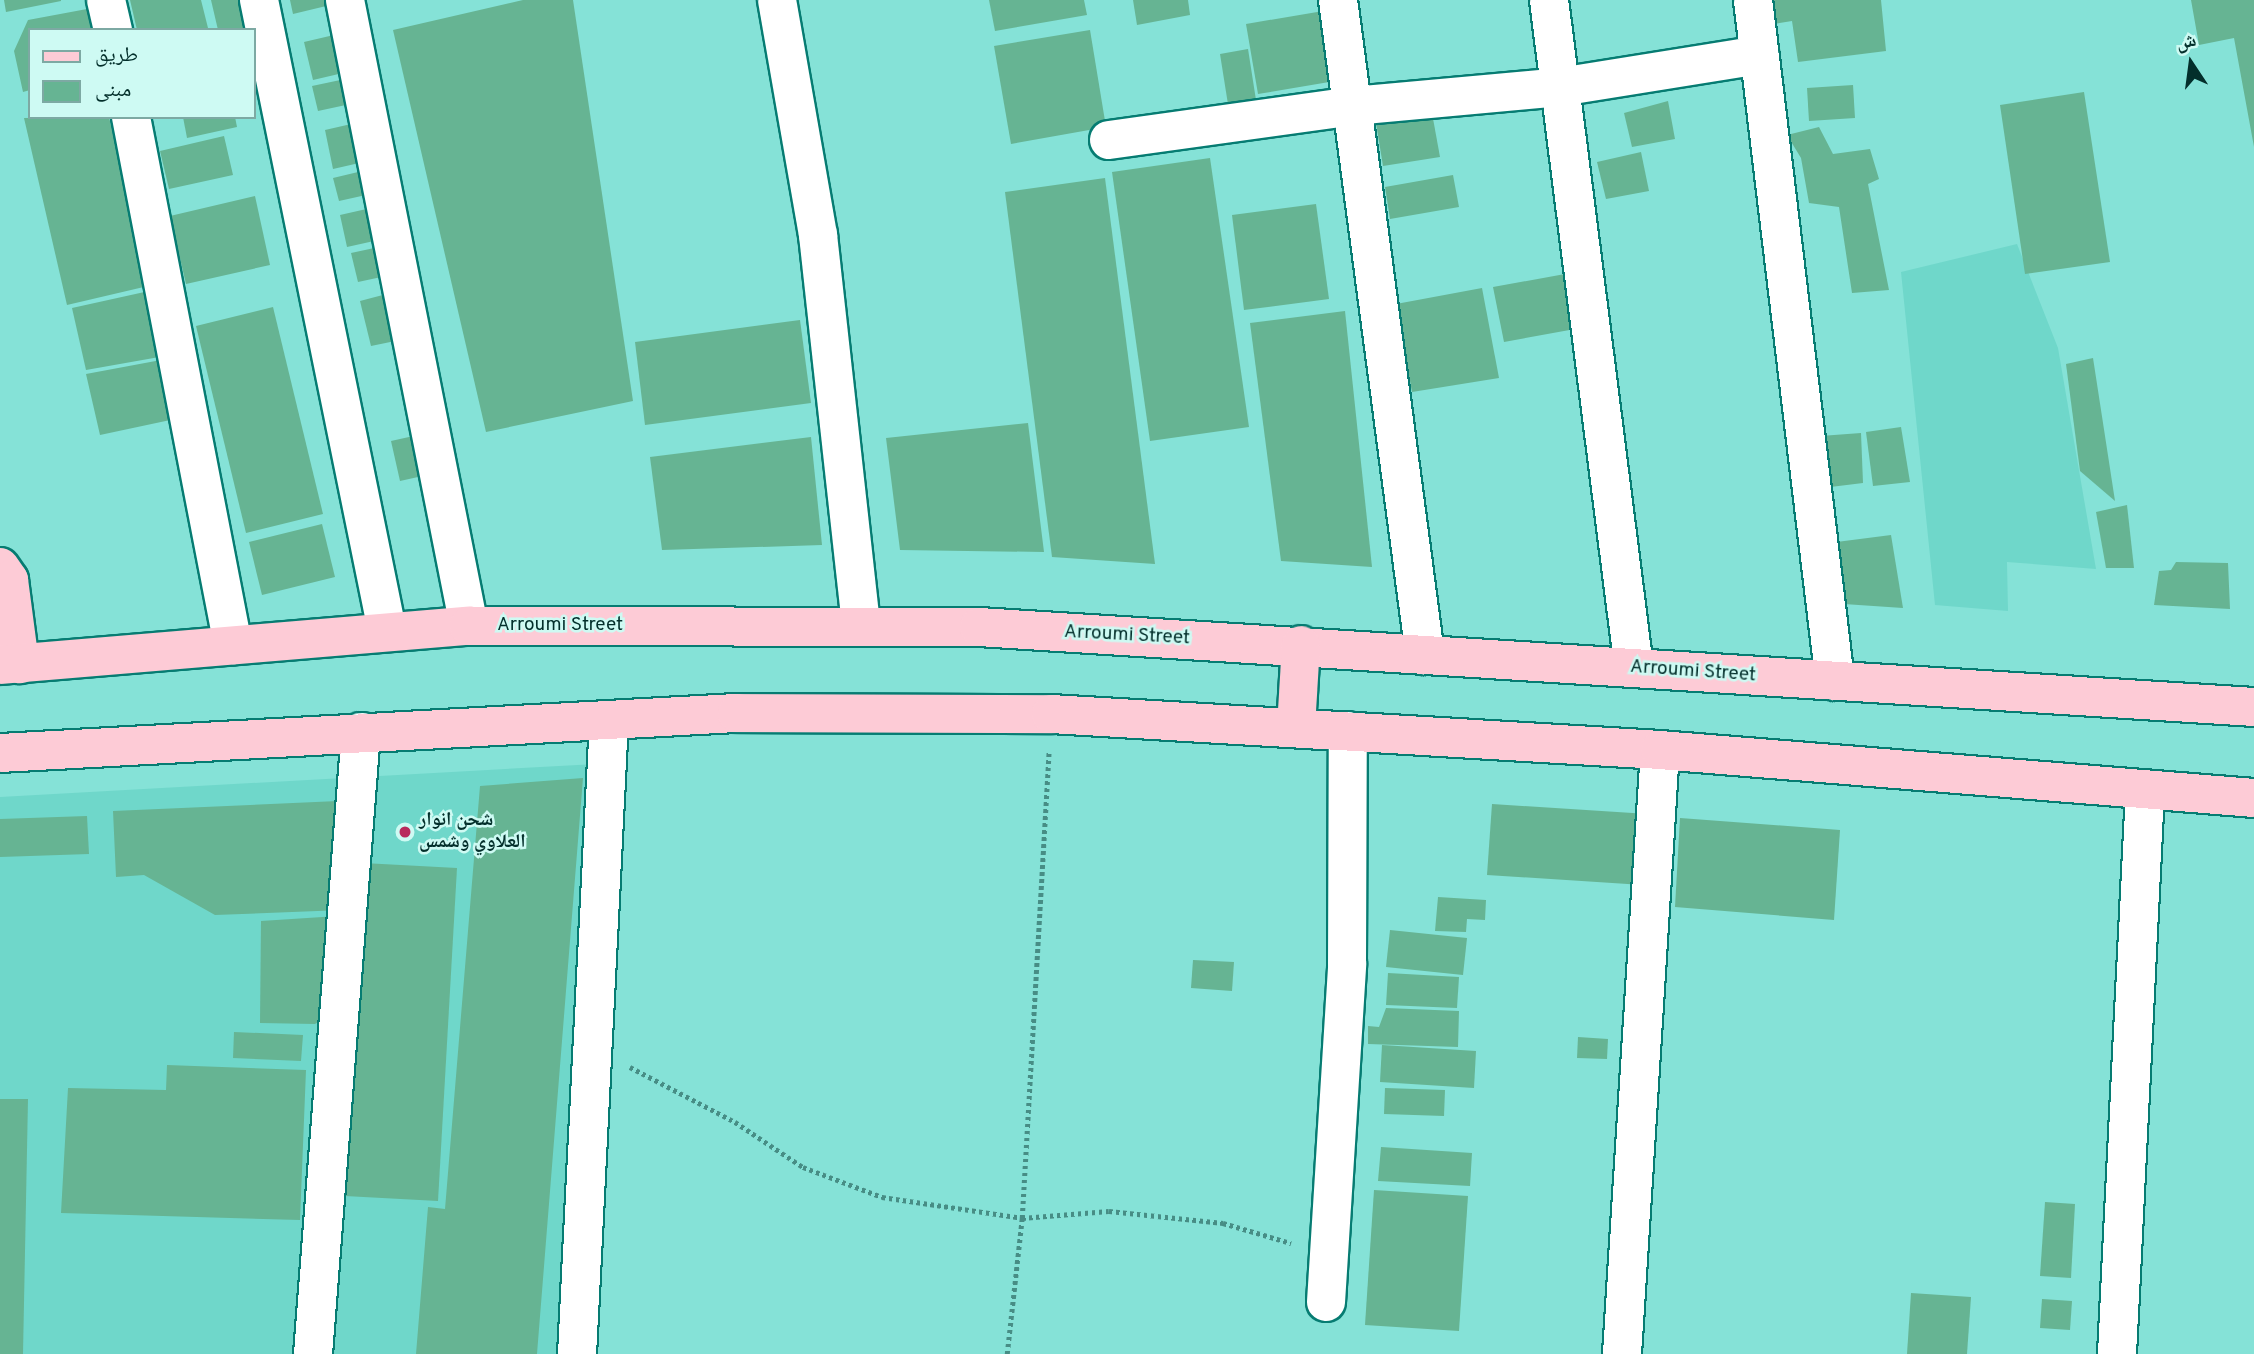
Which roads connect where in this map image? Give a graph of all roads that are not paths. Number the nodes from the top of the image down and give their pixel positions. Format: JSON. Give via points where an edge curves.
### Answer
{"nodes":[{"id":1,"x":106,"y":0,"type":"edge"},
{"id":2,"x":259,"y":0,"type":"edge"},
{"id":3,"x":345,"y":0,"type":"edge"},
{"id":4,"x":777,"y":0,"type":"edge"},
{"id":5,"x":1338,"y":0,"type":"edge"},
{"id":6,"x":1549,"y":0,"type":"edge"},
{"id":7,"x":1753,"y":0,"type":"edge"},
{"id":8,"x":113,"y":28,"type":"edge"},
{"id":9,"x":1759,"y":55,"type":"junction"},
{"id":10,"x":1560,"y":87,"type":"junction"},
{"id":11,"x":1353,"y":106,"type":"junction"},
{"id":12,"x":131,"y":119,"type":"edge"},
{"id":13,"x":1109,"y":140,"type":"dead end"},
{"id":14,"x":0,"y":567,"type":"edge"},
{"id":15,"x":469,"y":626,"type":"junction"},
{"id":16,"x":861,"y":626,"type":"junction"},
{"id":17,"x":387,"y":630,"type":"junction"},
{"id":18,"x":233,"y":645,"type":"junction"},
{"id":19,"x":1301,"y":645,"type":"junction"},
{"id":20,"x":1425,"y":655,"type":"junction"},
{"id":21,"x":10,"y":665,"type":"edge"},
{"id":22,"x":1634,"y":668,"type":"junction"},
{"id":23,"x":1835,"y":681,"type":"junction"},
{"id":24,"x":2254,"y":707,"type":"edge"},
{"id":25,"x":609,"y":720,"type":"junction"},
{"id":26,"x":1296,"y":728,"type":"junction"},
{"id":27,"x":1348,"y":731,"type":"junction"},
{"id":28,"x":361,"y":732,"type":"junction"},
{"id":29,"x":1660,"y":750,"type":"junction"},
{"id":30,"x":0,"y":753,"type":"edge"},
{"id":31,"x":2145,"y":792,"type":"junction"},
{"id":32,"x":2254,"y":799,"type":"edge"},
{"id":33,"x":1326,"y":1302,"type":"dead end"},
{"id":34,"x":313,"y":1354,"type":"edge"},
{"id":35,"x":577,"y":1354,"type":"edge"},
{"id":36,"x":1622,"y":1354,"type":"edge"},
{"id":37,"x":2117,"y":1354,"type":"edge"}],
"edges":[{"from":1,"to":8,"type":"street"},
{"from":2,"to":17,"type":"street"},
{"from":3,"to":15,"type":"street"},
{"from":4,"to":16,"type":"street","via":[[818,235]]},
{"from":5,"to":11,"type":"street"},
{"from":6,"to":10,"type":"street"},
{"from":7,"to":9,"type":"street"},
{"from":9,"to":10,"type":"street"},
{"from":9,"to":23,"type":"street"},
{"from":10,"to":11,"type":"street"},
{"from":10,"to":22,"type":"street"},
{"from":11,"to":13,"type":"street"},
{"from":11,"to":20,"type":"street"},
{"from":12,"to":18,"type":"street"},
{"from":14,"to":21,"type":"main road","via":[[9,580]]},
{"from":15,"to":16,"type":"main road","name":"Arroumi Street"},
{"from":15,"to":17,"type":"main road","name":"Arroumi Street"},
{"from":16,"to":19,"type":"main road","name":"Arroumi Street"},
{"from":17,"to":18,"type":"main road","name":"Arroumi Street"},
{"from":18,"to":21,"type":"main road","name":"Arroumi Street"},
{"from":19,"to":20,"type":"main road","name":"Arroumi Street"},
{"from":19,"to":26,"type":"main road"},
{"from":20,"to":22,"type":"main road","name":"Arroumi Street"},
{"from":22,"to":23,"type":"main road","name":"Arroumi Street"},
{"from":23,"to":24,"type":"main road","name":"Arroumi Street"},
{"from":25,"to":26,"type":"main road","via":[[885,711],[1051,714]]},
{"from":25,"to":28,"type":"main road"},
{"from":25,"to":35,"type":"street"},
{"from":26,"to":27,"type":"main road"},
{"from":27,"to":29,"type":"main road"},
{"from":27,"to":33,"type":"street","via":[[1347,964]]},
{"from":28,"to":30,"type":"main road"},
{"from":28,"to":34,"type":"street"},
{"from":29,"to":31,"type":"main road"},
{"from":29,"to":36,"type":"street"},
{"from":31,"to":32,"type":"main road"},
{"from":31,"to":37,"type":"street"}]}
